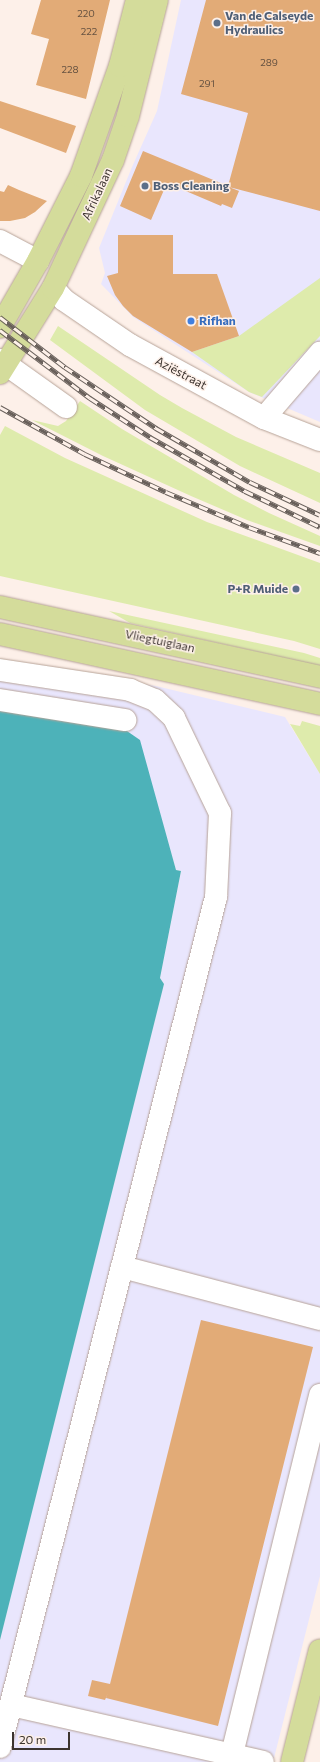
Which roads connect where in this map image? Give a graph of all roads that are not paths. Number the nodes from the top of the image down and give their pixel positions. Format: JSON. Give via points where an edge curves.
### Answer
{"nodes":[{"id":1,"x":137,"y":0,"type":"edge"},
{"id":2,"x":157,"y":0,"type":"edge"},
{"id":3,"x":0,"y":241,"type":"edge"},
{"id":4,"x":38,"y":261,"type":"junction"},
{"id":5,"x":53,"y":288,"type":"junction"},
{"id":6,"x":0,"y":327,"type":"edge"},
{"id":7,"x":320,"y":353,"type":"edge"},
{"id":8,"x":2,"y":366,"type":"edge"},
{"id":9,"x":66,"y":407,"type":"dead end"},
{"id":10,"x":264,"y":418,"type":"junction"},
{"id":11,"x":320,"y":440,"type":"edge"},
{"id":12,"x":0,"y":607,"type":"edge"},
{"id":13,"x":0,"y":634,"type":"edge"},
{"id":14,"x":0,"y":670,"type":"edge"},
{"id":15,"x":320,"y":677,"type":"edge"},
{"id":16,"x":0,"y":700,"type":"edge"},
{"id":17,"x":320,"y":704,"type":"edge"},
{"id":18,"x":125,"y":720,"type":"dead end"},
{"id":19,"x":122,"y":1268,"type":"junction"},
{"id":20,"x":320,"y":1319,"type":"edge"},
{"id":21,"x":320,"y":1395,"type":"edge"},
{"id":22,"x":320,"y":1650,"type":"edge"},
{"id":23,"x":11,"y":1705,"type":"junction"},
{"id":24,"x":0,"y":1747,"type":"edge"},
{"id":25,"x":232,"y":1754,"type":"junction"},
{"id":26,"x":263,"y":1762,"type":"edge"},
{"id":27,"x":292,"y":1762,"type":"edge"}],
"edges":[{"from":1,"to":4,"type":"main road","name":"Afrikalaan","via":[[120,66],[81,176]]},
{"from":2,"to":5,"type":"main road","name":"Afrikalaan","via":[[128,116],[113,160]]},
{"from":3,"to":4,"type":"street"},
{"from":4,"to":6,"type":"main road","name":"Afrikalaan"},
{"from":5,"to":8,"type":"main road","name":"Afrikalaan"},
{"from":5,"to":10,"type":"street","name":"Aziëstraat","via":[[64,300],[130,345]]},
{"from":7,"to":10,"type":"street"},
{"from":8,"to":9,"type":"street"},
{"from":10,"to":11,"type":"street","name":"Aziëstraat"},
{"from":12,"to":15,"type":"main road","name":"Vliegtuiglaan"},
{"from":13,"to":17,"type":"main road"},
{"from":14,"to":19,"type":"street","via":[[130,690],[155,700],[174,718],[220,813],[216,897]]},
{"from":16,"to":18,"type":"street"},
{"from":19,"to":20,"type":"street"},
{"from":19,"to":23,"type":"street"},
{"from":21,"to":25,"type":"street"},
{"from":22,"to":27,"type":"main road"},
{"from":23,"to":24,"type":"street"},
{"from":23,"to":25,"type":"street"},
{"from":25,"to":26,"type":"street"}]}
